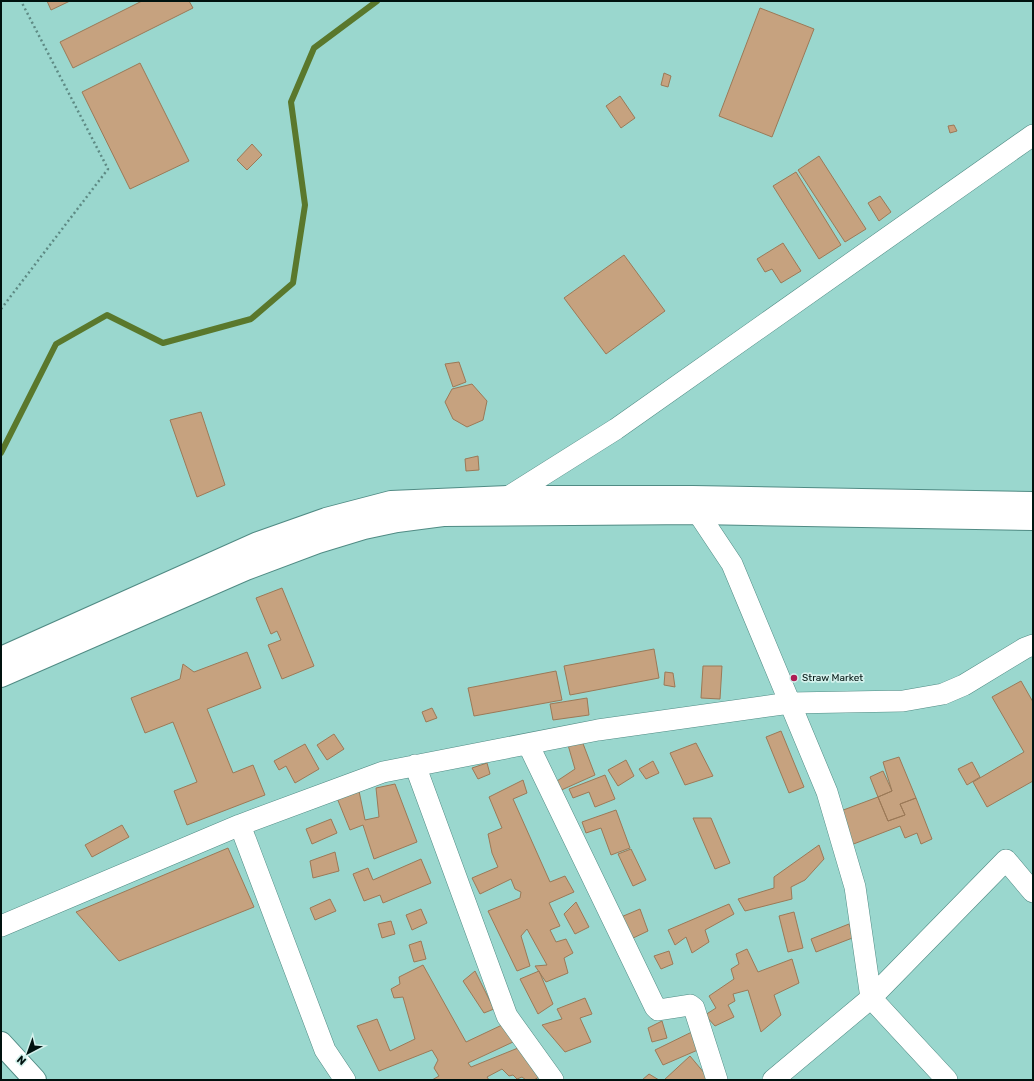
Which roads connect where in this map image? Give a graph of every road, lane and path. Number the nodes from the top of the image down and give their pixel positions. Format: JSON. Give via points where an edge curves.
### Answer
{"nodes":[{"id":1,"x":21,"y":1,"type":"edge"},
{"id":2,"x":1033,"y":135,"type":"edge"},
{"id":3,"x":1,"y":308,"type":"edge"},
{"id":4,"x":508,"y":497,"type":"junction"},
{"id":5,"x":1033,"y":502,"type":"edge"},
{"id":6,"x":696,"y":505,"type":"junction"},
{"id":7,"x":1033,"y":520,"type":"edge"},
{"id":8,"x":163,"y":595,"type":"junction"},
{"id":9,"x":1033,"y":645,"type":"edge"},
{"id":10,"x":1,"y":658,"type":"edge"},
{"id":11,"x":1,"y":676,"type":"edge"},
{"id":12,"x":790,"y":703,"type":"junction"},
{"id":13,"x":528,"y":744,"type":"junction"},
{"id":14,"x":415,"y":766,"type":"junction"},
{"id":15,"x":240,"y":825,"type":"junction"},
{"id":16,"x":1033,"y":892,"type":"edge"},
{"id":17,"x":1,"y":926,"type":"edge"},
{"id":18,"x":871,"y":998,"type":"junction"},
{"id":19,"x":1,"y":1043,"type":"edge"},
{"id":20,"x":35,"y":1080,"type":"edge"},
{"id":21,"x":345,"y":1080,"type":"edge"},
{"id":22,"x":553,"y":1080,"type":"edge"},
{"id":23,"x":717,"y":1080,"type":"edge"},
{"id":24,"x":774,"y":1080,"type":"edge"},
{"id":25,"x":947,"y":1080,"type":"edge"}],
"edges":[{"from":1,"to":3,"type":"path","via":[[108,169]]},
{"from":2,"to":4,"type":"street","via":[[616,429]]},
{"from":4,"to":6,"type":"street"},
{"from":4,"to":8,"type":"street","via":[[391,502],[326,519],[258,543]]},
{"from":5,"to":6,"type":"street"},
{"from":6,"to":7,"type":"street"},
{"from":6,"to":8,"type":"street","via":[[443,515],[397,521],[364,528],[300,548],[246,569]]},
{"from":6,"to":12,"type":"street","via":[[732,564]]},
{"from":8,"to":10,"type":"street"},
{"from":8,"to":11,"type":"street"},
{"from":9,"to":12,"type":"street","via":[[964,685],[942,694],[903,701]]},
{"from":12,"to":13,"type":"street","via":[[598,730]]},
{"from":12,"to":18,"type":"street","via":[[827,792],[855,887]]},
{"from":13,"to":14,"type":"street"},
{"from":13,"to":23,"type":"street","via":[[654,1007],[658,1010],[690,1005],[694,1008]]},
{"from":14,"to":15,"type":"street","via":[[383,772]]},
{"from":14,"to":22,"type":"street","via":[[507,1016]]},
{"from":15,"to":17,"type":"street"},
{"from":15,"to":21,"type":"street","via":[[325,1050]]},
{"from":16,"to":18,"type":"street","via":[[1006,860]]},
{"from":18,"to":24,"type":"street"},
{"from":18,"to":25,"type":"street"},
{"from":19,"to":20,"type":"street"}]}
